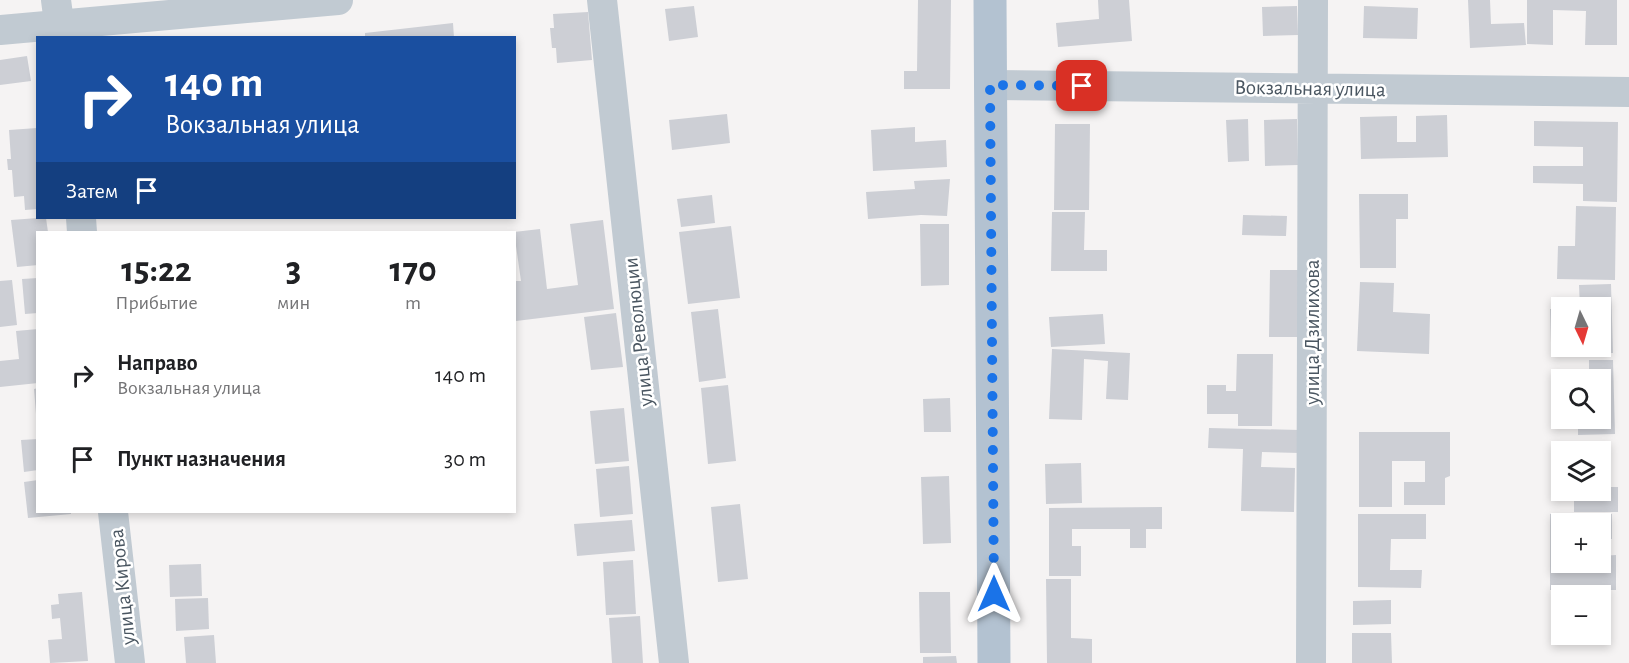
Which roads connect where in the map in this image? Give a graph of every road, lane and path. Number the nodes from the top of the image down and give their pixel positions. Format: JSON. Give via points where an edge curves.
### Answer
{"nodes":[{"id":1,"x":338,"y":0,"type":"edge"},
{"id":2,"x":602,"y":0,"type":"edge"},
{"id":3,"x":990,"y":0,"type":"edge"},
{"id":4,"x":1312,"y":0,"type":"edge"},
{"id":5,"x":59,"y":21,"type":"edge"},
{"id":6,"x":0,"y":30,"type":"edge"},
{"id":7,"x":990,"y":85,"type":"junction"},
{"id":8,"x":1312,"y":88,"type":"junction"},
{"id":9,"x":1629,"y":92,"type":"edge"},
{"id":10,"x":113,"y":513,"type":"edge"},
{"id":11,"x":130,"y":663,"type":"edge"},
{"id":12,"x":674,"y":663,"type":"edge"},
{"id":13,"x":994,"y":663,"type":"edge"},
{"id":14,"x":1311,"y":663,"type":"edge"}],
"edges":[{"from":1,"to":5,"type":"street"},
{"from":2,"to":12,"type":"street","name":"улица Революции"},
{"from":3,"to":7,"type":"main road"},
{"from":4,"to":8,"type":"street","name":"улица Дзилихова"},
{"from":5,"to":6,"type":"street"},
{"from":7,"to":8,"type":"street","name":"Вокзальная улица"},
{"from":7,"to":13,"type":"main road"},
{"from":8,"to":9,"type":"street","name":"Вокзальная улица"},
{"from":8,"to":14,"type":"street","name":"улица Дзилихова"},
{"from":10,"to":11,"type":"street","name":"улица Кирова"}]}
